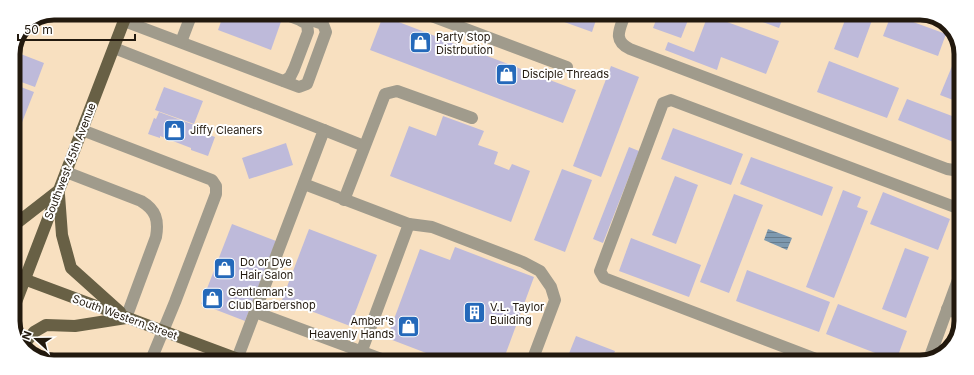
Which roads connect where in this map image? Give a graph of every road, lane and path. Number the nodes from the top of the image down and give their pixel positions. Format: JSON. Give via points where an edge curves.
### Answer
{"nodes":[{"id":1,"x":124,"y":20,"type":"edge"},
{"id":2,"x":132,"y":20,"type":"edge"},
{"id":3,"x":189,"y":20,"type":"edge"},
{"id":4,"x":300,"y":20,"type":"edge"},
{"id":5,"x":311,"y":20,"type":"edge"},
{"id":6,"x":442,"y":20,"type":"edge"},
{"id":7,"x":623,"y":20,"type":"edge"},
{"id":8,"x":181,"y":42,"type":"junction"},
{"id":9,"x":114,"y":48,"type":"junction"},
{"id":10,"x":567,"y":67,"type":"dead end"},
{"id":11,"x":284,"y":81,"type":"junction"},
{"id":12,"x":472,"y":118,"type":"dead end"},
{"id":13,"x":82,"y":130,"type":"junction"},
{"id":14,"x":324,"y":130,"type":"junction"},
{"id":15,"x":364,"y":146,"type":"junction"},
{"id":16,"x":954,"y":170,"type":"edge"},
{"id":17,"x":66,"y":172,"type":"junction"},
{"id":18,"x":304,"y":184,"type":"junction"},
{"id":19,"x":59,"y":190,"type":"junction"},
{"id":20,"x":344,"y":200,"type":"junction"},
{"id":21,"x":954,"y":207,"type":"edge"},
{"id":22,"x":20,"y":221,"type":"edge"},
{"id":23,"x":409,"y":224,"type":"junction"},
{"id":24,"x":20,"y":278,"type":"edge"},
{"id":25,"x":25,"y":280,"type":"junction"},
{"id":26,"x":954,"y":290,"type":"edge"},
{"id":27,"x":20,"y":292,"type":"edge"},
{"id":28,"x":947,"y":309,"type":"junction"},
{"id":29,"x":255,"y":312,"type":"junction"},
{"id":30,"x":954,"y":312,"type":"edge"},
{"id":31,"x":126,"y":318,"type":"junction"},
{"id":32,"x":164,"y":331,"type":"junction"},
{"id":33,"x":27,"y":341,"type":"edge"},
{"id":34,"x":931,"y":353,"type":"edge"},
{"id":35,"x":152,"y":355,"type":"edge"},
{"id":36,"x":226,"y":355,"type":"edge"},
{"id":37,"x":241,"y":355,"type":"edge"},
{"id":38,"x":358,"y":355,"type":"edge"},
{"id":39,"x":360,"y":355,"type":"edge"},
{"id":40,"x":534,"y":355,"type":"edge"},
{"id":41,"x":806,"y":355,"type":"edge"}],
"edges":[{"from":1,"to":9,"type":"main road","name":"Southwest 45th Avenue"},
{"from":2,"to":8,"type":"street"},
{"from":3,"to":8,"type":"street"},
{"from":4,"to":11,"type":"street","via":[[306,24],[308,32],[294,69],[290,77]]},
{"from":5,"to":11,"type":"street","via":[[323,24],[326,32],[307,84],[299,87]]},
{"from":6,"to":10,"type":"street"},
{"from":7,"to":16,"type":"street","via":[[619,36],[623,46]]},
{"from":8,"to":11,"type":"street"},
{"from":9,"to":13,"type":"main road","name":"Southwest 45th Avenue"},
{"from":9,"to":14,"type":"street"},
{"from":12,"to":15,"type":"street","via":[[397,91],[385,94]]},
{"from":13,"to":17,"type":"main road","name":"Southwest 45th Avenue"},
{"from":13,"to":32,"type":"street","via":[[212,180],[216,186],[216,194]]},
{"from":14,"to":15,"type":"street"},
{"from":14,"to":18,"type":"street"},
{"from":15,"to":20,"type":"street"},
{"from":17,"to":19,"type":"main road","name":"Southwest 45th Avenue"},
{"from":17,"to":31,"type":"street","via":[[141,201],[156,215],[156,237]]},
{"from":18,"to":20,"type":"street"},
{"from":18,"to":29,"type":"street"},
{"from":19,"to":22,"type":"main road"},
{"from":19,"to":25,"type":"main road","name":"Southwest 45th Avenue"},
{"from":19,"to":31,"type":"main road","via":[[62,236],[71,268]]},
{"from":20,"to":23,"type":"street"},
{"from":21,"to":41,"type":"street","via":[[671,100],[663,103],[600,271],[604,278]]},
{"from":23,"to":39,"type":"street"},
{"from":23,"to":40,"type":"street","via":[[432,227],[540,271],[552,287],[555,300]]},
{"from":24,"to":25,"type":"main road","name":"South Western Street"},
{"from":25,"to":27,"type":"main road","name":"Southwest 45th Avenue"},
{"from":25,"to":31,"type":"main road","name":"South Western Street"},
{"from":26,"to":28,"type":"street"},
{"from":28,"to":30,"type":"street"},
{"from":28,"to":34,"type":"street"},
{"from":29,"to":37,"type":"street"},
{"from":29,"to":38,"type":"street"},
{"from":31,"to":32,"type":"main road","name":"South Western Street"},
{"from":31,"to":33,"type":"main road","via":[[75,326],[46,325],[34,332]]},
{"from":32,"to":35,"type":"street"},
{"from":32,"to":36,"type":"main road","name":"South Western Street"}]}
